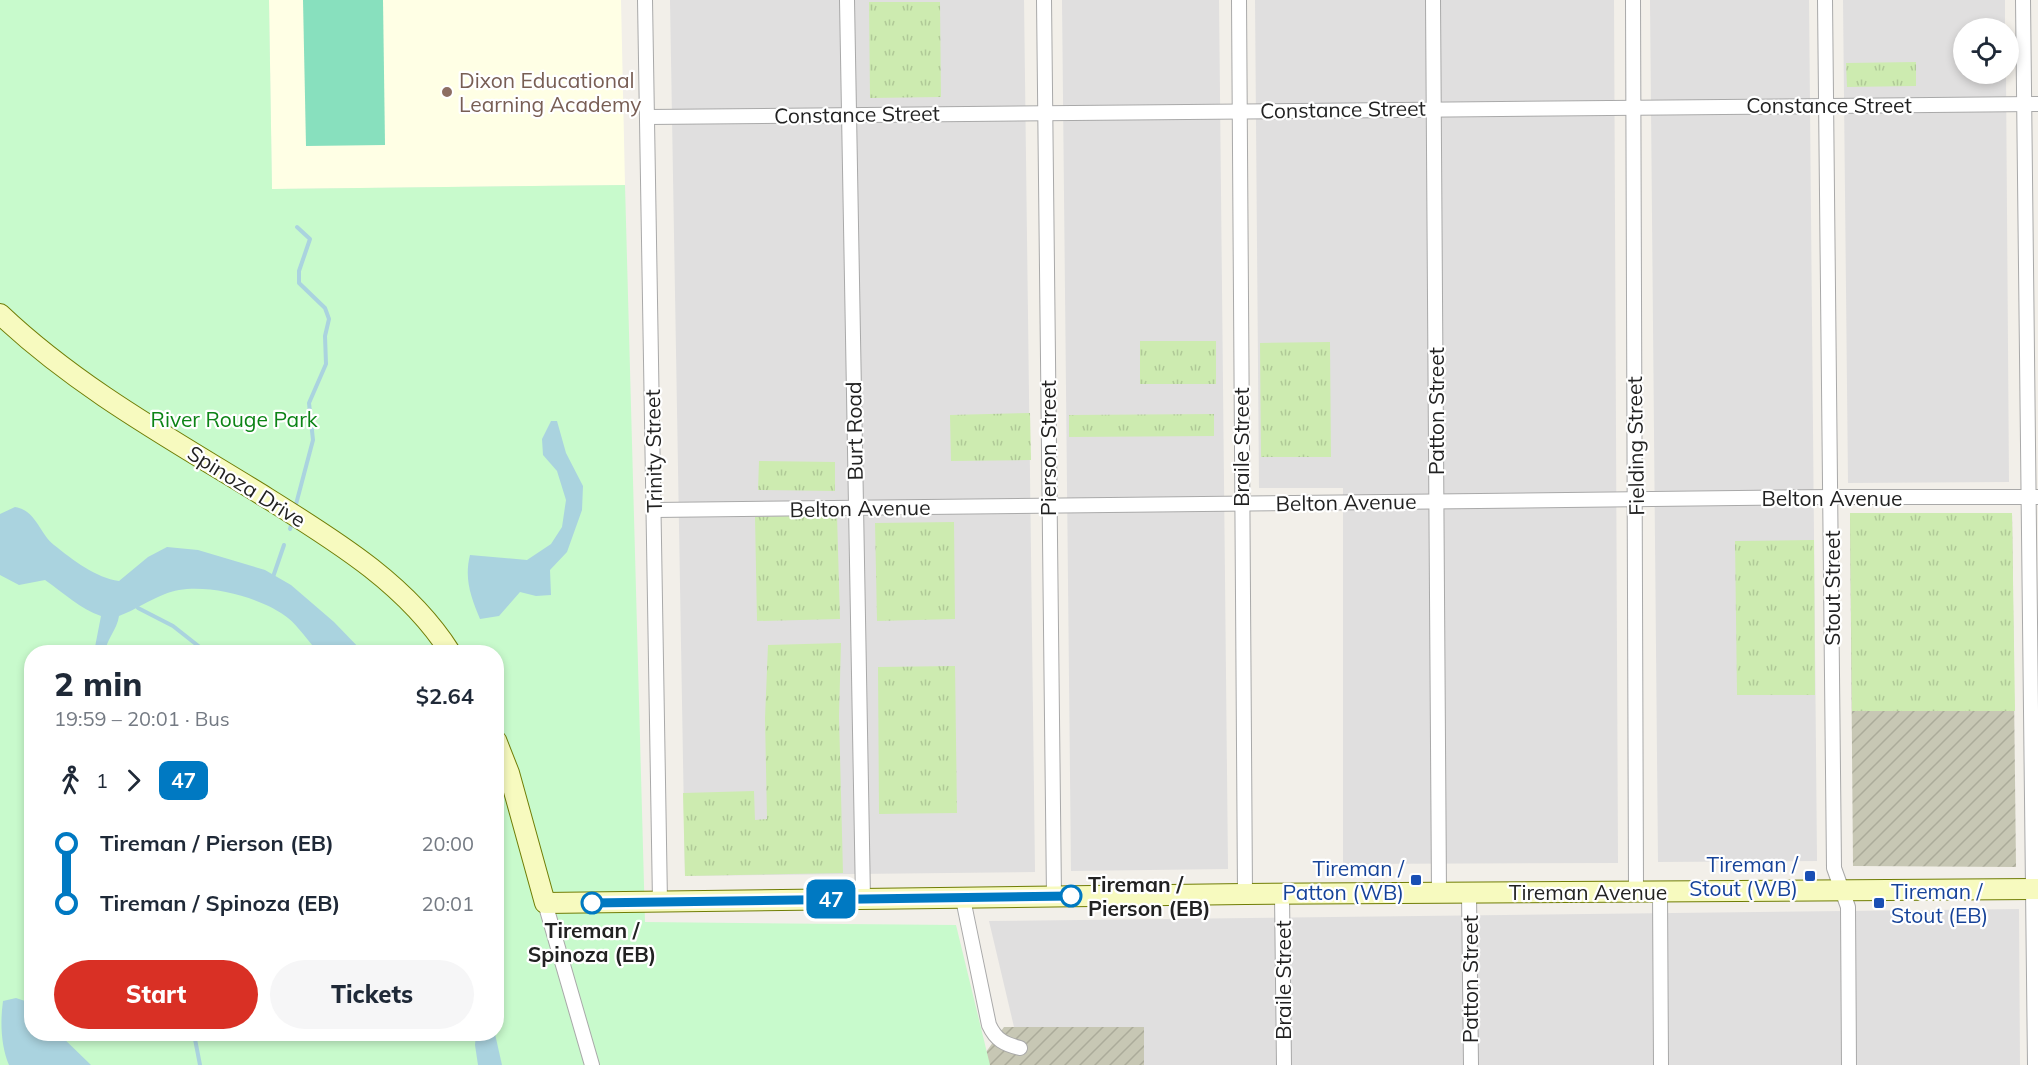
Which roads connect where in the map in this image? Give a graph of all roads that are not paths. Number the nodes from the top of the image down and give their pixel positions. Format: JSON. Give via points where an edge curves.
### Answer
{"nodes":[{"id":1,"x":645,"y":0,"type":"edge"},
{"id":2,"x":847,"y":0,"type":"edge"},
{"id":3,"x":1044,"y":0,"type":"edge"},
{"id":4,"x":1239,"y":0,"type":"edge"},
{"id":5,"x":1433,"y":0,"type":"edge"},
{"id":6,"x":1633,"y":0,"type":"edge"},
{"id":7,"x":1825,"y":0,"type":"edge"},
{"id":8,"x":2023,"y":0,"type":"edge"},
{"id":9,"x":2031,"y":104,"type":"edge"},
{"id":10,"x":1827,"y":105,"type":"junction"},
{"id":11,"x":1633,"y":106,"type":"junction"},
{"id":12,"x":1434,"y":108,"type":"junction"},
{"id":13,"x":1241,"y":110,"type":"junction"},
{"id":14,"x":1046,"y":113,"type":"junction"},
{"id":15,"x":849,"y":114,"type":"junction"},
{"id":16,"x":647,"y":117,"type":"junction"},
{"id":17,"x":5,"y":322,"type":"edge"},
{"id":18,"x":1832,"y":497,"type":"junction"},
{"id":19,"x":2033,"y":497,"type":"edge"},
{"id":20,"x":1636,"y":499,"type":"junction"},
{"id":21,"x":1437,"y":501,"type":"junction"},
{"id":22,"x":1241,"y":502,"type":"junction"},
{"id":23,"x":1048,"y":506,"type":"junction"},
{"id":24,"x":855,"y":507,"type":"junction"},
{"id":25,"x":654,"y":510,"type":"junction"},
{"id":26,"x":444,"y":645,"type":"edge"},
{"id":27,"x":504,"y":760,"type":"edge"},
{"id":28,"x":2036,"y":889,"type":"edge"},
{"id":29,"x":1842,"y":890,"type":"junction"},
{"id":30,"x":1636,"y":891,"type":"junction"},
{"id":31,"x":1660,"y":891,"type":"junction"},
{"id":32,"x":1439,"y":893,"type":"junction"},
{"id":33,"x":1469,"y":893,"type":"junction"},
{"id":34,"x":1245,"y":894,"type":"junction"},
{"id":35,"x":1282,"y":895,"type":"junction"},
{"id":36,"x":1054,"y":897,"type":"junction"},
{"id":37,"x":863,"y":899,"type":"junction"},
{"id":38,"x":963,"y":899,"type":"junction"},
{"id":39,"x":660,"y":902,"type":"junction"},
{"id":40,"x":545,"y":903,"type":"junction"},
{"id":41,"x":1020,"y":1048,"type":"dead end"},
{"id":42,"x":592,"y":1065,"type":"edge"},
{"id":43,"x":1284,"y":1065,"type":"edge"},
{"id":44,"x":1471,"y":1065,"type":"edge"},
{"id":45,"x":1661,"y":1065,"type":"edge"},
{"id":46,"x":1849,"y":1065,"type":"edge"},
{"id":47,"x":2035,"y":1065,"type":"edge"}],
"edges":[{"from":1,"to":16,"type":"street","name":"Trinity Street"},
{"from":2,"to":15,"type":"street","name":"Burt Road"},
{"from":3,"to":14,"type":"street","name":"Pierson Street"},
{"from":4,"to":13,"type":"street","name":"Braile Street"},
{"from":5,"to":12,"type":"street","name":"Patton Street"},
{"from":6,"to":11,"type":"street","name":"Fielding Street"},
{"from":7,"to":10,"type":"street","name":"Stout Street"},
{"from":8,"to":9,"type":"street"},
{"from":9,"to":10,"type":"street","name":"Constance Street"},
{"from":9,"to":19,"type":"street"},
{"from":10,"to":11,"type":"street","name":"Constance Street"},
{"from":10,"to":18,"type":"street","name":"Stout Street"},
{"from":11,"to":12,"type":"street","name":"Constance Street"},
{"from":11,"to":20,"type":"street","name":"Fielding Street"},
{"from":12,"to":13,"type":"street","name":"Constance Street"},
{"from":12,"to":21,"type":"street","name":"Patton Street"},
{"from":13,"to":14,"type":"street","name":"Constance Street"},
{"from":13,"to":22,"type":"street","name":"Braile Street"},
{"from":14,"to":15,"type":"street","name":"Constance Street"},
{"from":14,"to":23,"type":"street","name":"Pierson Street"},
{"from":15,"to":16,"type":"street","name":"Constance Street"},
{"from":15,"to":24,"type":"street","name":"Burt Road"},
{"from":16,"to":25,"type":"street","name":"Trinity Street"},
{"from":17,"to":26,"type":"street","name":"Spinoza Drive","via":[[96,391],[370,566],[405,598]]},
{"from":18,"to":19,"type":"street","name":"Belton Avenue"},
{"from":18,"to":20,"type":"street","name":"Belton Avenue"},
{"from":18,"to":29,"type":"street","name":"Stout Street","via":[[1834,868]]},
{"from":19,"to":28,"type":"street"},
{"from":20,"to":21,"type":"street","name":"Belton Avenue"},
{"from":20,"to":30,"type":"street","name":"Fielding Street"},
{"from":21,"to":22,"type":"street","name":"Belton Avenue"},
{"from":21,"to":32,"type":"street","name":"Patton Street"},
{"from":22,"to":23,"type":"street","name":"Belton Avenue"},
{"from":22,"to":34,"type":"street","name":"Braile Street"},
{"from":23,"to":24,"type":"street","name":"Belton Avenue"},
{"from":23,"to":36,"type":"street","name":"Pierson Street"},
{"from":24,"to":25,"type":"street","name":"Belton Avenue"},
{"from":24,"to":37,"type":"street","name":"Burt Road"},
{"from":25,"to":39,"type":"street","name":"Trinity Street"},
{"from":27,"to":40,"type":"street"},
{"from":28,"to":29,"type":"street","name":"Tireman Avenue"},
{"from":28,"to":47,"type":"street"},
{"from":29,"to":31,"type":"street","name":"Tireman Avenue"},
{"from":29,"to":46,"type":"street","name":"Stout Street","via":[[1848,907]]},
{"from":30,"to":31,"type":"street","name":"Tireman Avenue"},
{"from":30,"to":33,"type":"street","name":"Tireman Avenue"},
{"from":31,"to":45,"type":"street"},
{"from":32,"to":33,"type":"street","name":"Tireman Avenue"},
{"from":32,"to":35,"type":"street","name":"Tireman Avenue"},
{"from":33,"to":44,"type":"street","name":"Patton Street"},
{"from":34,"to":35,"type":"street","name":"Tireman Avenue"},
{"from":34,"to":36,"type":"street"},
{"from":35,"to":43,"type":"street","name":"Braile Street"},
{"from":36,"to":38,"type":"street"},
{"from":37,"to":38,"type":"street"},
{"from":37,"to":39,"type":"street"},
{"from":38,"to":41,"type":"street","via":[[989,1025],[994,1036],[1006,1045]]},
{"from":39,"to":40,"type":"street"},
{"from":40,"to":42,"type":"street"}]}
